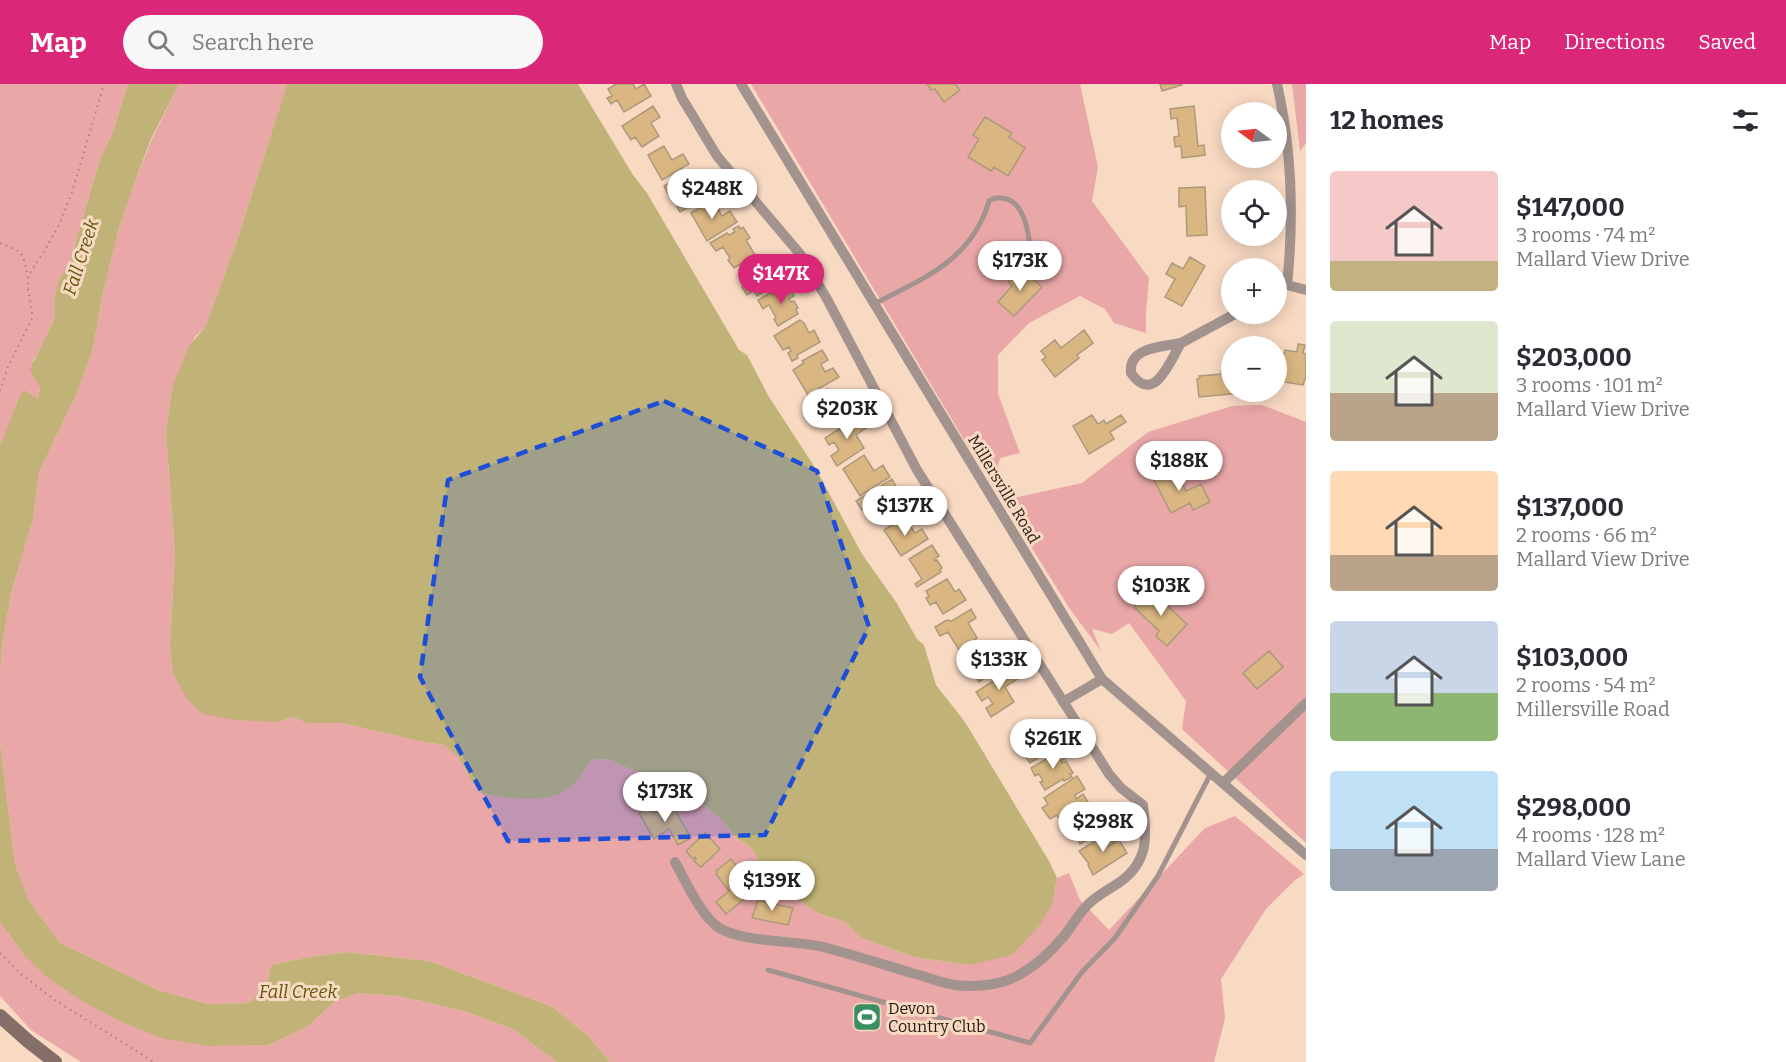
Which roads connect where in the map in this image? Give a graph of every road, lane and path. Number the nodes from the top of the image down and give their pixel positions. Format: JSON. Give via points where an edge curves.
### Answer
{"nodes":[{"id":1,"x":104,"y":84,"type":"edge"},
{"id":2,"x":676,"y":84,"type":"edge"},
{"id":3,"x":741,"y":84,"type":"edge"},
{"id":4,"x":1277,"y":84,"type":"edge"},
{"id":5,"x":0,"y":243,"type":"edge"},
{"id":6,"x":1031,"y":259,"type":"dead end"},
{"id":7,"x":1287,"y":261,"type":"edge"},
{"id":8,"x":28,"y":276,"type":"junction"},
{"id":9,"x":1287,"y":288,"type":"edge"},
{"id":10,"x":1306,"y":290,"type":"edge"},
{"id":11,"x":874,"y":304,"type":"junction"},
{"id":12,"x":1221,"y":322,"type":"edge"},
{"id":13,"x":1181,"y":343,"type":"junction"},
{"id":14,"x":0,"y":391,"type":"edge"},
{"id":15,"x":1102,"y":679,"type":"junction"},
{"id":16,"x":1063,"y":702,"type":"junction"},
{"id":17,"x":1306,"y":703,"type":"edge"},
{"id":18,"x":1211,"y":773,"type":"junction"},
{"id":19,"x":1223,"y":783,"type":"junction"},
{"id":20,"x":1306,"y":855,"type":"edge"},
{"id":21,"x":675,"y":862,"type":"dead end"},
{"id":22,"x":0,"y":953,"type":"edge"},
{"id":23,"x":768,"y":970,"type":"dead end"},
{"id":24,"x":0,"y":1016,"type":"edge"},
{"id":25,"x":55,"y":1062,"type":"edge"},
{"id":26,"x":154,"y":1062,"type":"edge"}],
"edges":[{"from":1,"to":8,"type":"path","via":[[60,223]]},
{"from":2,"to":16,"type":"street","via":[[717,156],[800,254],[917,470]]},
{"from":3,"to":11,"type":"street","name":"Millersville Road"},
{"from":4,"to":7,"type":"street","via":[[1290,188],[1291,239]]},
{"from":5,"to":8,"type":"path","via":[[20,251]]},
{"from":6,"to":11,"type":"lane","via":[[1022,214],[1012,201],[993,198],[988,201],[978,229],[954,258]]},
{"from":8,"to":14,"type":"path","via":[[32,318]]},
{"from":9,"to":10,"type":"street"},
{"from":11,"to":15,"type":"street","name":"Millersville Road"},
{"from":12,"to":13,"type":"street"},
{"from":13,"to":13,"type":"street","via":[[1141,352],[1130,363],[1131,373],[1141,383],[1153,384]]},
{"from":15,"to":16,"type":"street"},
{"from":15,"to":18,"type":"street","name":"Millersville Road"},
{"from":16,"to":21,"type":"street","via":[[1108,774],[1143,805],[1145,846],[1138,864],[1124,879],[1093,900],[1062,938],[1030,968],[1006,980],[974,986],[947,983],[821,947],[723,930],[706,915]]},
{"from":17,"to":19,"type":"street"},
{"from":18,"to":19,"type":"street","name":"Millersville Road"},
{"from":18,"to":23,"type":"lane","via":[[1158,876],[1115,938],[1082,972],[1030,1043]]},
{"from":19,"to":20,"type":"street","name":"Millersville Road"},
{"from":22,"to":26,"type":"path","via":[[55,1000]]},
{"from":24,"to":25,"type":"main road"}]}
